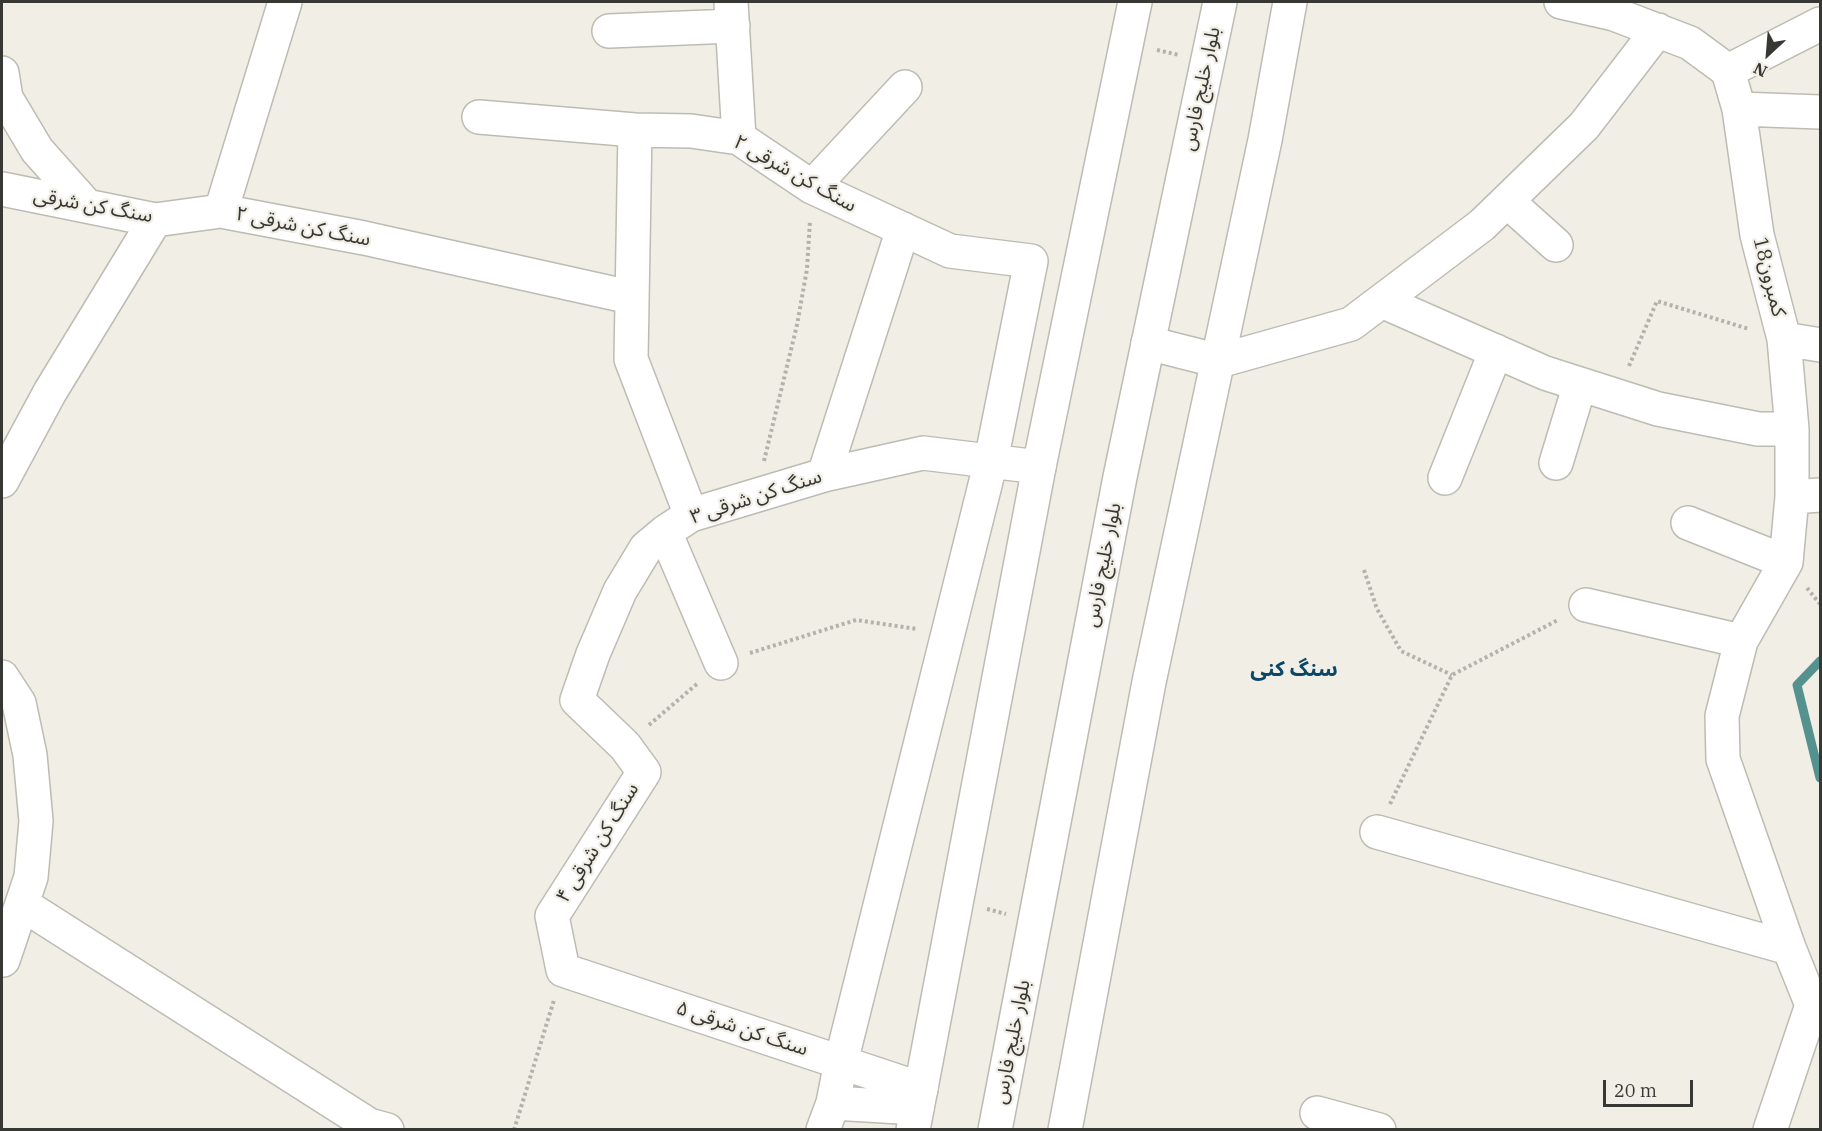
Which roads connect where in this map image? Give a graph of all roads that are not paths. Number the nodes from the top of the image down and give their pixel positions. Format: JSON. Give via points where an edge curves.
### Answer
{"nodes":[{"id":1,"x":285,"y":2,"type":"edge"},
{"id":2,"x":1135,"y":2,"type":"edge"},
{"id":3,"x":1220,"y":2,"type":"edge"},
{"id":4,"x":1290,"y":2,"type":"edge"},
{"id":5,"x":1561,"y":2,"type":"edge"},
{"id":6,"x":732,"y":14,"type":"edge"},
{"id":7,"x":1821,"y":24,"type":"edge"},
{"id":8,"x":1658,"y":30,"type":"junction"},
{"id":9,"x":609,"y":31,"type":"dead end"},
{"id":10,"x":1728,"y":71,"type":"junction"},
{"id":11,"x":2,"y":73,"type":"edge"},
{"id":12,"x":905,"y":87,"type":"dead end"},
{"id":13,"x":1739,"y":110,"type":"junction"},
{"id":14,"x":1821,"y":112,"type":"edge"},
{"id":15,"x":479,"y":117,"type":"dead end"},
{"id":16,"x":635,"y":130,"type":"junction"},
{"id":17,"x":739,"y":138,"type":"junction"},
{"id":18,"x":812,"y":187,"type":"junction"},
{"id":19,"x":2,"y":189,"type":"edge"},
{"id":20,"x":1508,"y":201,"type":"junction"},
{"id":21,"x":86,"y":205,"type":"junction"},
{"id":22,"x":221,"y":211,"type":"junction"},
{"id":23,"x":155,"y":220,"type":"junction"},
{"id":24,"x":903,"y":229,"type":"junction"},
{"id":25,"x":1556,"y":244,"type":"dead end"},
{"id":26,"x":630,"y":297,"type":"junction"},
{"id":27,"x":1384,"y":302,"type":"junction"},
{"id":28,"x":1784,"y":339,"type":"junction"},
{"id":29,"x":1149,"y":343,"type":"junction"},
{"id":30,"x":1821,"y":345,"type":"edge"},
{"id":31,"x":1496,"y":351,"type":"junction"},
{"id":32,"x":1219,"y":361,"type":"junction"},
{"id":33,"x":1580,"y":384,"type":"junction"},
{"id":34,"x":1792,"y":429,"type":"junction"},
{"id":35,"x":991,"y":461,"type":"junction"},
{"id":36,"x":1556,"y":463,"type":"dead end"},
{"id":37,"x":1040,"y":467,"type":"junction"},
{"id":38,"x":824,"y":475,"type":"junction"},
{"id":39,"x":1445,"y":478,"type":"dead end"},
{"id":40,"x":2,"y":481,"type":"edge"},
{"id":41,"x":1806,"y":496,"type":"edge"},
{"id":42,"x":1688,"y":523,"type":"dead end"},
{"id":43,"x":678,"y":524,"type":"junction"},
{"id":44,"x":1786,"y":562,"type":"junction"},
{"id":45,"x":1586,"y":605,"type":"road end"},
{"id":46,"x":1741,"y":641,"type":"junction"},
{"id":47,"x":721,"y":663,"type":"road end"},
{"id":48,"x":2,"y":677,"type":"edge"},
{"id":49,"x":625,"y":746,"type":"joint"},
{"id":50,"x":1377,"y":832,"type":"road end"},
{"id":51,"x":22,"y":904,"type":"junction"},
{"id":52,"x":1789,"y":948,"type":"junction"},
{"id":53,"x":3,"y":960,"type":"dead end"},
{"id":54,"x":563,"y":970,"type":"joint"},
{"id":55,"x":841,"y":1062,"type":"junction"},
{"id":56,"x":917,"y":1109,"type":"edge"},
{"id":57,"x":1317,"y":1113,"type":"dead end"},
{"id":58,"x":828,"y":1116,"type":"edge"},
{"id":59,"x":378,"y":1127,"type":"edge"},
{"id":60,"x":995,"y":1130,"type":"edge"},
{"id":61,"x":1065,"y":1130,"type":"edge"},
{"id":62,"x":1379,"y":1130,"type":"edge"},
{"id":63,"x":1770,"y":1130,"type":"edge"}],
"edges":[{"from":1,"to":22,"type":"street"},
{"from":2,"to":37,"type":"street"},
{"from":3,"to":29,"type":"street","name":"بلوار خلیج فارس"},
{"from":4,"to":32,"type":"street"},
{"from":5,"to":8,"type":"street","via":[[1614,14]]},
{"from":6,"to":9,"type":"street"},
{"from":6,"to":17,"type":"street"},
{"from":7,"to":10,"type":"street"},
{"from":8,"to":10,"type":"street","via":[[1690,43]]},
{"from":8,"to":20,"type":"street","via":[[1584,126]]},
{"from":10,"to":13,"type":"street","name":"کمبرون18"},
{"from":11,"to":21,"type":"street","via":[[6,98],[37,150]]},
{"from":12,"to":18,"type":"street"},
{"from":13,"to":14,"type":"street"},
{"from":13,"to":28,"type":"street","name":"کمبرون18","via":[[1757,235]]},
{"from":15,"to":16,"type":"street","name":"سنگ کن شرقی ۲"},
{"from":16,"to":17,"type":"street","name":"سنگ کن شرقی ۲","via":[[691,131]]},
{"from":16,"to":26,"type":"street"},
{"from":17,"to":18,"type":"street","name":"سنگ کن شرقی ۲"},
{"from":18,"to":24,"type":"street","name":"سنگ کن شرقی ۲"},
{"from":19,"to":21,"type":"street","name":"سنگ کن شرقی"},
{"from":20,"to":25,"type":"street"},
{"from":20,"to":27,"type":"street"},
{"from":21,"to":23,"type":"street","name":"سنگ کن شرقی"},
{"from":22,"to":23,"type":"street","name":"سنگ کن شرقی"},
{"from":22,"to":26,"type":"street","name":"سنگ کن شرقی ۲","via":[[364,238]]},
{"from":23,"to":40,"type":"street","via":[[50,392]]},
{"from":24,"to":35,"type":"street","name":"سنگ کن شرقی ۲","via":[[950,251],[1031,261]]},
{"from":24,"to":38,"type":"street"},
{"from":26,"to":43,"type":"street","via":[[631,360]]},
{"from":27,"to":31,"type":"street"},
{"from":27,"to":32,"type":"street","via":[[1351,324]]},
{"from":28,"to":30,"type":"street"},
{"from":28,"to":34,"type":"street","name":"کمبرون18"},
{"from":29,"to":32,"type":"street"},
{"from":29,"to":60,"type":"street","name":"بلوار خلیج فارس"},
{"from":31,"to":33,"type":"street"},
{"from":31,"to":39,"type":"street"},
{"from":32,"to":61,"type":"street","via":[[1149,682]]},
{"from":33,"to":34,"type":"street","via":[[1658,409],[1758,429]]},
{"from":33,"to":36,"type":"street"},
{"from":34,"to":41,"type":"street","name":"کمبرون18"},
{"from":35,"to":37,"type":"street","name":"سنگ کن شرقی ۳"},
{"from":35,"to":38,"type":"street","name":"سنگ کن شرقی ۳","via":[[923,453]]},
{"from":35,"to":55,"type":"street"},
{"from":37,"to":56,"type":"street"},
{"from":38,"to":43,"type":"street","name":"سنگ کن شرقی ۳"},
{"from":41,"to":44,"type":"street","name":"کمبرون18"},
{"from":42,"to":44,"type":"street"},
{"from":43,"to":47,"type":"street"},
{"from":43,"to":49,"type":"street","name":"سنگ کن شرقی ۳","via":[[646,548],[620,591],[577,700]]},
{"from":44,"to":46,"type":"street"},
{"from":45,"to":46,"type":"street"},
{"from":46,"to":52,"type":"street","via":[[1722,716],[1724,759]]},
{"from":48,"to":51,"type":"street","via":[[19,703],[30,755],[36,821],[31,877]]},
{"from":49,"to":54,"type":"street","name":"سنگ کن شرقی ۴","via":[[644,772],[552,916]]},
{"from":50,"to":52,"type":"street"},
{"from":51,"to":53,"type":"street"},
{"from":51,"to":59,"type":"street"},
{"from":52,"to":63,"type":"street","via":[[1812,1005]]},
{"from":54,"to":55,"type":"street","name":"سنگ کن شرقی ۵"},
{"from":55,"to":56,"type":"street","name":"سنگ کن شرقی ۵"},
{"from":55,"to":58,"type":"street"},
{"from":56,"to":58,"type":"street"},
{"from":57,"to":62,"type":"street"}]}
